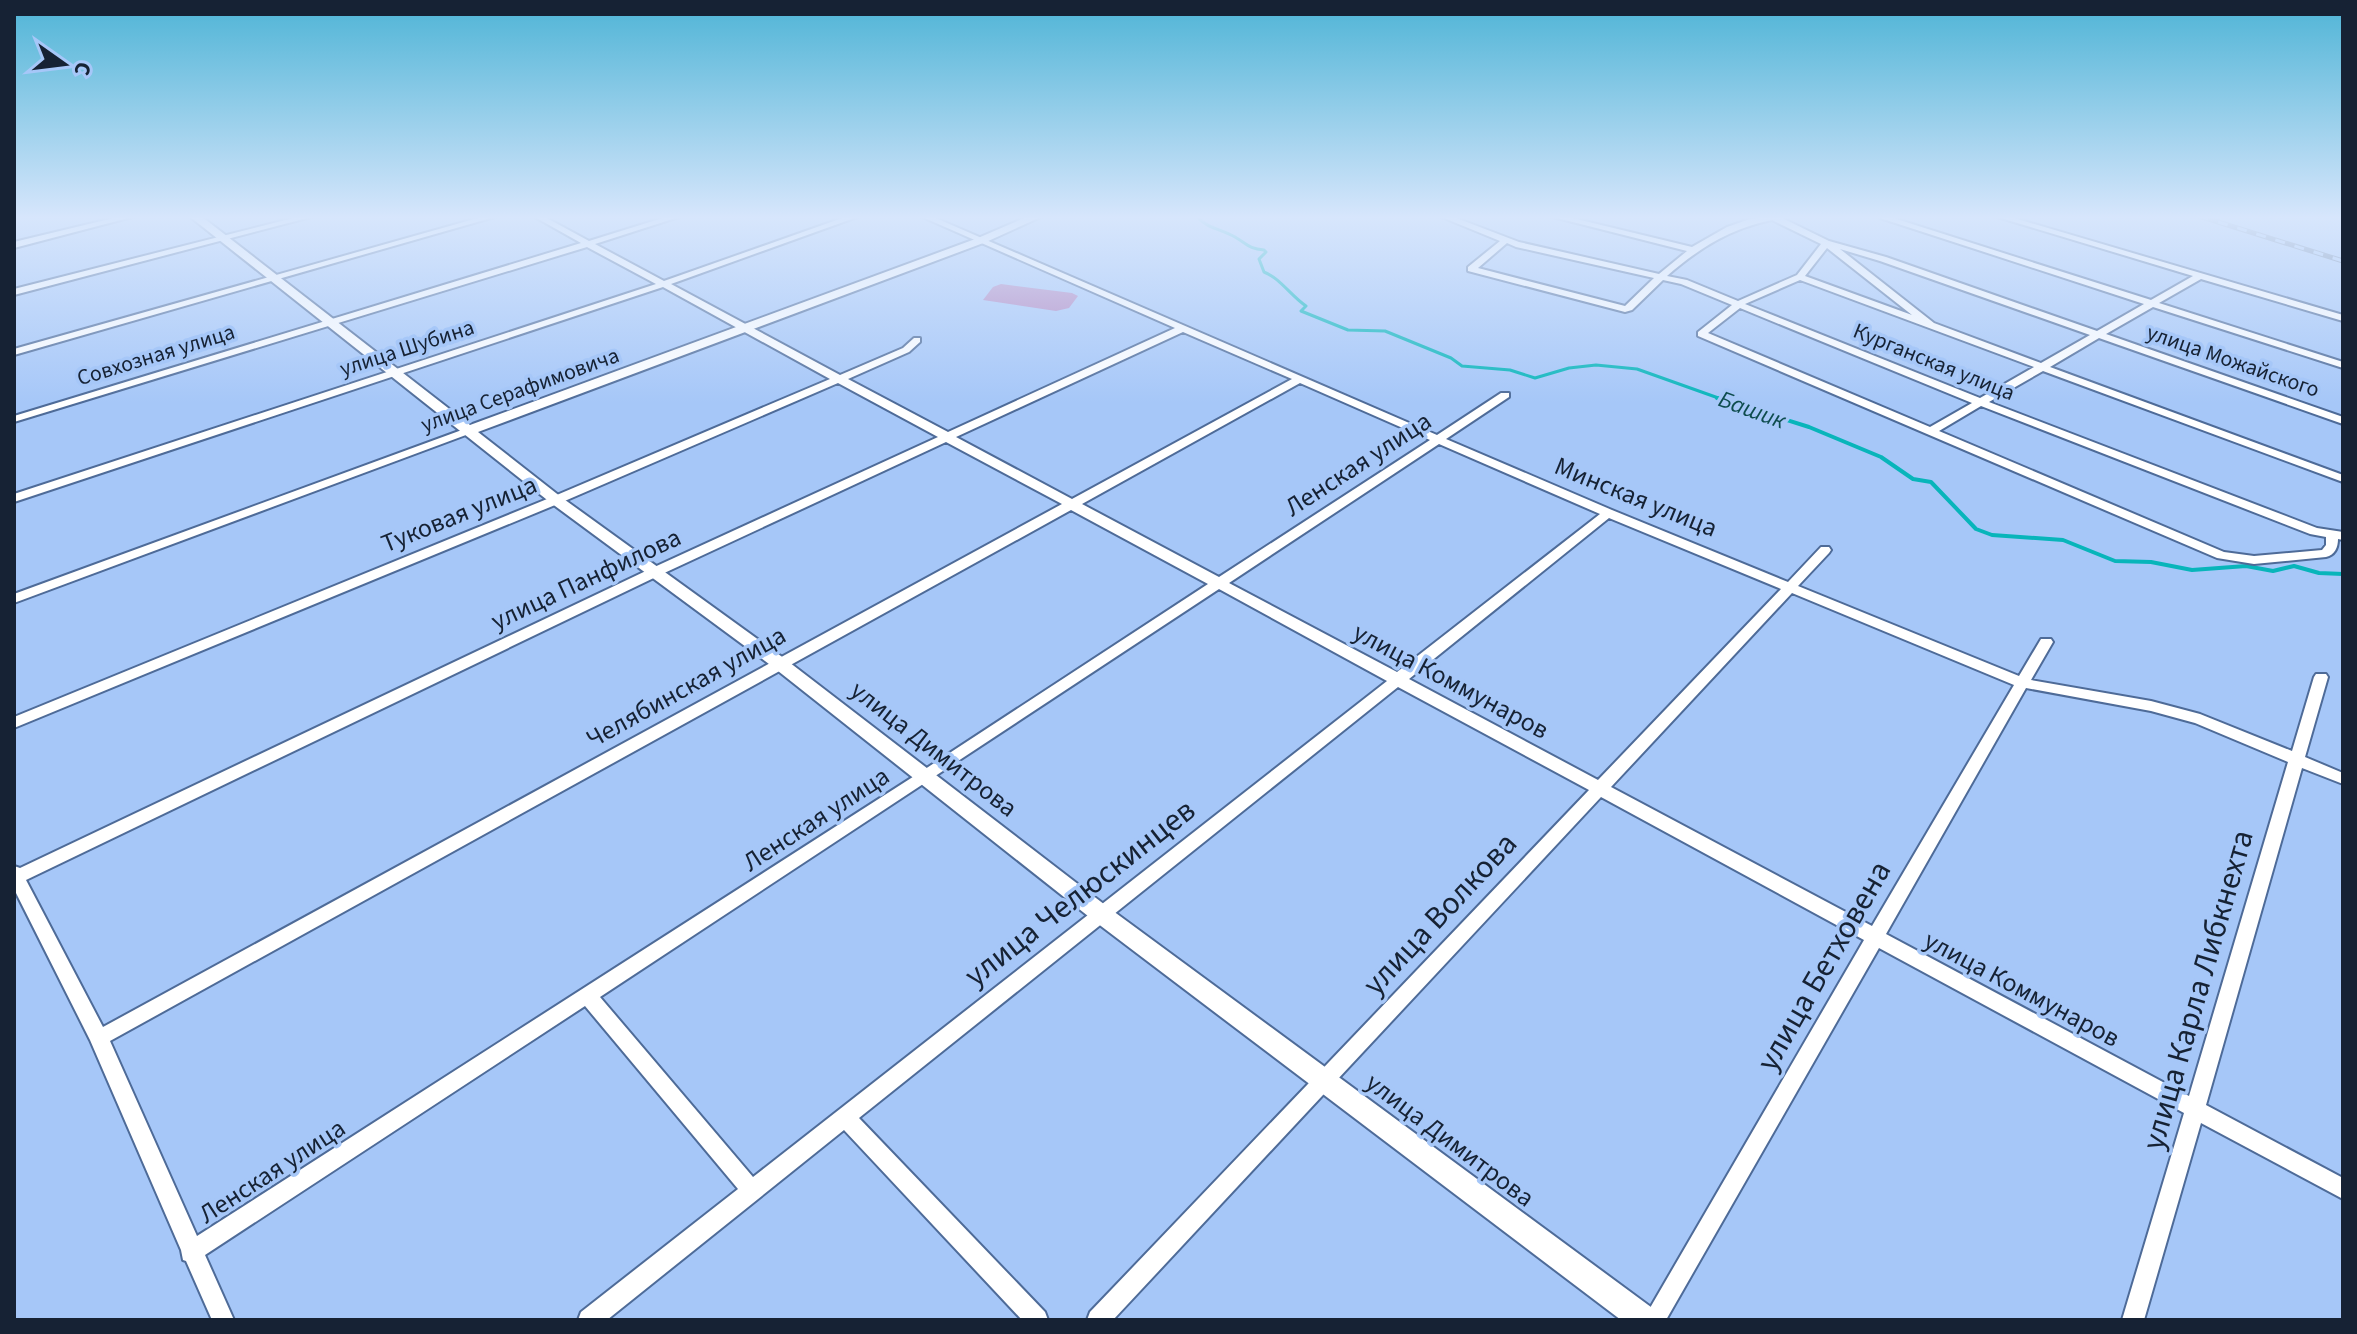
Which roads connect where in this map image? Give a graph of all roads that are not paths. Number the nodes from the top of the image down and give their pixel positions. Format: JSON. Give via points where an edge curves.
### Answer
{"nodes":[{"id":1,"x":68,"y":278,"type":"edge"},
{"id":2,"x":274,"y":278,"type":"joint"},
{"id":3,"x":472,"y":278,"type":"edge"},
{"id":4,"x":654,"y":278,"type":"edge"},
{"id":5,"x":680,"y":278,"type":"edge"},
{"id":6,"x":879,"y":278,"type":"edge"},
{"id":7,"x":1068,"y":278,"type":"edge"},
{"id":8,"x":1507,"y":278,"type":"edge"},
{"id":9,"x":1656,"y":278,"type":"edge"},
{"id":10,"x":1664,"y":278,"type":"edge"},
{"id":11,"x":1797,"y":278,"type":"edge"},
{"id":12,"x":1803,"y":278,"type":"edge"},
{"id":13,"x":1871,"y":278,"type":"edge"},
{"id":14,"x":1938,"y":278,"type":"edge"},
{"id":15,"x":2071,"y":278,"type":"edge"},
{"id":16,"x":2196,"y":278,"type":"edge"},
{"id":17,"x":2208,"y":278,"type":"edge"},
{"id":18,"x":664,"y":284,"type":"junction"},
{"id":19,"x":14,"y":292,"type":"edge"},
{"id":20,"x":2151,"y":304,"type":"junction"},
{"id":21,"x":1739,"y":305,"type":"junction"},
{"id":22,"x":2343,"y":318,"type":"edge"},
{"id":23,"x":331,"y":322,"type":"junction"},
{"id":24,"x":1930,"y":325,"type":"junction"},
{"id":25,"x":746,"y":328,"type":"junction"},
{"id":26,"x":1181,"y":329,"type":"junction"},
{"id":27,"x":2096,"y":334,"type":"junction"},
{"id":28,"x":917,"y":340,"type":"dead end"},
{"id":29,"x":14,"y":352,"type":"edge"},
{"id":30,"x":2343,"y":365,"type":"edge"},
{"id":31,"x":2040,"y":366,"type":"junction"},
{"id":32,"x":396,"y":373,"type":"junction"},
{"id":33,"x":839,"y":377,"type":"junction"},
{"id":34,"x":1298,"y":380,"type":"junction"},
{"id":35,"x":1505,"y":395,"type":"dead end"},
{"id":36,"x":1979,"y":402,"type":"junction"},
{"id":37,"x":14,"y":419,"type":"edge"},
{"id":38,"x":2343,"y":421,"type":"edge"},
{"id":39,"x":470,"y":430,"type":"junction"},
{"id":40,"x":1929,"y":432,"type":"junction"},
{"id":41,"x":944,"y":436,"type":"junction"},
{"id":42,"x":1439,"y":440,"type":"junction"},
{"id":43,"x":2343,"y":479,"type":"edge"},
{"id":44,"x":14,"y":498,"type":"edge"},
{"id":45,"x":556,"y":500,"type":"junction"},
{"id":46,"x":1071,"y":504,"type":"junction"},
{"id":47,"x":1608,"y":513,"type":"junction"},
{"id":48,"x":2338,"y":536,"type":"edge"},
{"id":49,"x":1825,"y":550,"type":"dead end"},
{"id":50,"x":655,"y":572,"type":"junction"},
{"id":51,"x":1220,"y":582,"type":"junction"},
{"id":52,"x":1792,"y":586,"type":"junction"},
{"id":53,"x":14,"y":599,"type":"edge"},
{"id":54,"x":2046,"y":642,"type":"dead end"},
{"id":55,"x":779,"y":663,"type":"junction"},
{"id":56,"x":2321,"y":677,"type":"dead end"},
{"id":57,"x":1397,"y":680,"type":"junction"},
{"id":58,"x":2022,"y":683,"type":"junction"},
{"id":59,"x":14,"y":723,"type":"edge"},
{"id":60,"x":2296,"y":760,"type":"junction"},
{"id":61,"x":924,"y":777,"type":"junction"},
{"id":62,"x":2343,"y":779,"type":"edge"},
{"id":63,"x":1600,"y":789,"type":"junction"},
{"id":64,"x":15,"y":875,"type":"edge"},
{"id":65,"x":1101,"y":914,"type":"junction"},
{"id":66,"x":1875,"y":937,"type":"junction"},
{"id":67,"x":587,"y":995,"type":"junction"},
{"id":68,"x":99,"y":1038,"type":"junction"},
{"id":69,"x":1323,"y":1081,"type":"junction"},
{"id":70,"x":2194,"y":1109,"type":"junction"},
{"id":71,"x":845,"y":1117,"type":"junction"},
{"id":72,"x":2343,"y":1189,"type":"edge"},
{"id":73,"x":752,"y":1191,"type":"junction"},
{"id":74,"x":191,"y":1252,"type":"junction"},
{"id":75,"x":223,"y":1320,"type":"edge"},
{"id":76,"x":589,"y":1320,"type":"edge"},
{"id":77,"x":1037,"y":1320,"type":"edge"},
{"id":78,"x":1098,"y":1320,"type":"edge"},
{"id":79,"x":1645,"y":1320,"type":"edge"},
{"id":80,"x":1654,"y":1320,"type":"edge"},
{"id":81,"x":2133,"y":1320,"type":"edge"}],
"edges":[{"from":1,"to":19,"type":"street"},
{"from":2,"to":23,"type":"street","name":"улица Димитрова"},
{"from":2,"to":29,"type":"street"},
{"from":3,"to":23,"type":"street","name":"Совхозная улица"},
{"from":4,"to":18,"type":"street","name":"улица Коммунаров"},
{"from":5,"to":18,"type":"street","name":"улица Шубина"},
{"from":6,"to":25,"type":"street","name":"улица Серафимовича"},
{"from":7,"to":26,"type":"street","name":"Минская улица"},
{"from":8,"to":9,"type":"street","via":[[1625,309]]},
{"from":10,"to":21,"type":"street","name":"Курганская улица"},
{"from":11,"to":21,"type":"street"},
{"from":12,"to":24,"type":"street"},
{"from":13,"to":24,"type":"street"},
{"from":14,"to":27,"type":"street","name":"улица Можайского"},
{"from":15,"to":20,"type":"street"},
{"from":16,"to":20,"type":"street"},
{"from":17,"to":22,"type":"street"},
{"from":18,"to":25,"type":"street","name":"улица Коммунаров"},
{"from":18,"to":32,"type":"street","name":"улица Шубина"},
{"from":20,"to":27,"type":"street"},
{"from":20,"to":30,"type":"street"},
{"from":21,"to":36,"type":"street","name":"Курганская улица"},
{"from":21,"to":40,"type":"street","via":[[1701,334]]},
{"from":23,"to":32,"type":"street","name":"улица Димитрова"},
{"from":23,"to":37,"type":"street","name":"Совхозная улица"},
{"from":24,"to":31,"type":"street"},
{"from":25,"to":33,"type":"street","name":"улица Коммунаров"},
{"from":25,"to":39,"type":"street","name":"улица Серафимовича"},
{"from":26,"to":34,"type":"street","name":"Минская улица"},
{"from":26,"to":41,"type":"street","name":"улица Панфилова"},
{"from":27,"to":31,"type":"street"},
{"from":27,"to":38,"type":"street","name":"улица Можайского"},
{"from":28,"to":33,"type":"street","name":"Туковая улица","via":[[906,350]]},
{"from":31,"to":36,"type":"street"},
{"from":31,"to":43,"type":"street"},
{"from":32,"to":39,"type":"street","name":"улица Димитрова"},
{"from":32,"to":44,"type":"street","name":"улица Шубина"},
{"from":33,"to":41,"type":"street","name":"улица Коммунаров"},
{"from":33,"to":45,"type":"street","name":"Туковая улица"},
{"from":34,"to":42,"type":"street","name":"Минская улица"},
{"from":34,"to":46,"type":"street","name":"Челябинская улица"},
{"from":35,"to":42,"type":"street","name":"Ленская улица"},
{"from":36,"to":40,"type":"street"},
{"from":36,"to":48,"type":"street","name":"Курганская улица"},
{"from":39,"to":45,"type":"street","name":"улица Димитрова"},
{"from":39,"to":53,"type":"street","name":"улица Серафимовича"},
{"from":40,"to":48,"type":"street","via":[[2221,555],[2254,560],[2326,553]]},
{"from":41,"to":46,"type":"street","name":"улица Коммунаров"},
{"from":41,"to":50,"type":"street","name":"улица Панфилова"},
{"from":42,"to":47,"type":"street","name":"Минская улица"},
{"from":42,"to":51,"type":"street","name":"Ленская улица"},
{"from":45,"to":50,"type":"street","name":"улица Димитрова"},
{"from":45,"to":59,"type":"street","name":"Туковая улица"},
{"from":46,"to":51,"type":"street","name":"улица Коммунаров"},
{"from":46,"to":55,"type":"street","name":"Челябинская улица"},
{"from":47,"to":52,"type":"street","name":"Минская улица"},
{"from":47,"to":57,"type":"street","name":"улица Челюскинцев"},
{"from":49,"to":52,"type":"street","name":"улица Волкова"},
{"from":50,"to":55,"type":"street","name":"улица Димитрова"},
{"from":50,"to":64,"type":"street","name":"улица Панфилова"},
{"from":51,"to":57,"type":"street","name":"улица Коммунаров"},
{"from":51,"to":61,"type":"street","name":"Ленская улица"},
{"from":52,"to":58,"type":"street","name":"Минская улица"},
{"from":52,"to":63,"type":"street","name":"улица Волкова"},
{"from":54,"to":58,"type":"street","name":"улица Бетховена"},
{"from":55,"to":61,"type":"street","name":"улица Димитрова"},
{"from":55,"to":68,"type":"street","name":"Челябинская улица"},
{"from":56,"to":60,"type":"street","name":"улица Карла Либкнехта"},
{"from":57,"to":63,"type":"street","name":"улица Коммунаров"},
{"from":57,"to":65,"type":"street","name":"улица Челюскинцев"},
{"from":58,"to":60,"type":"street","name":"Минская улица","via":[[2200,719]]},
{"from":58,"to":66,"type":"street","name":"улица Бетховена"},
{"from":60,"to":62,"type":"street","name":"Минская улица"},
{"from":60,"to":70,"type":"street","name":"улица Карла Либкнехта"},
{"from":61,"to":65,"type":"street","name":"улица Димитрова"},
{"from":61,"to":67,"type":"street","name":"Ленская улица"},
{"from":63,"to":66,"type":"street","name":"улица Коммунаров"},
{"from":63,"to":69,"type":"street","name":"улица Волкова"},
{"from":64,"to":68,"type":"street"},
{"from":65,"to":69,"type":"street","name":"улица Димитрова"},
{"from":65,"to":71,"type":"street","name":"улица Челюскинцев"},
{"from":66,"to":70,"type":"street","name":"улица Коммунаров"},
{"from":66,"to":80,"type":"street","name":"улица Бетховена"},
{"from":67,"to":73,"type":"street"},
{"from":67,"to":74,"type":"street","name":"Ленская улица"},
{"from":68,"to":74,"type":"street"},
{"from":69,"to":78,"type":"street","name":"улица Волкова"},
{"from":69,"to":79,"type":"street","name":"улица Димитрова"},
{"from":70,"to":72,"type":"street","name":"улица Коммунаров"},
{"from":70,"to":81,"type":"street","name":"улица Карла Либкнехта"},
{"from":71,"to":73,"type":"street","name":"улица Челюскинцев"},
{"from":71,"to":77,"type":"street"},
{"from":73,"to":76,"type":"street","name":"улица Челюскинцев"},
{"from":74,"to":75,"type":"street"}]}
